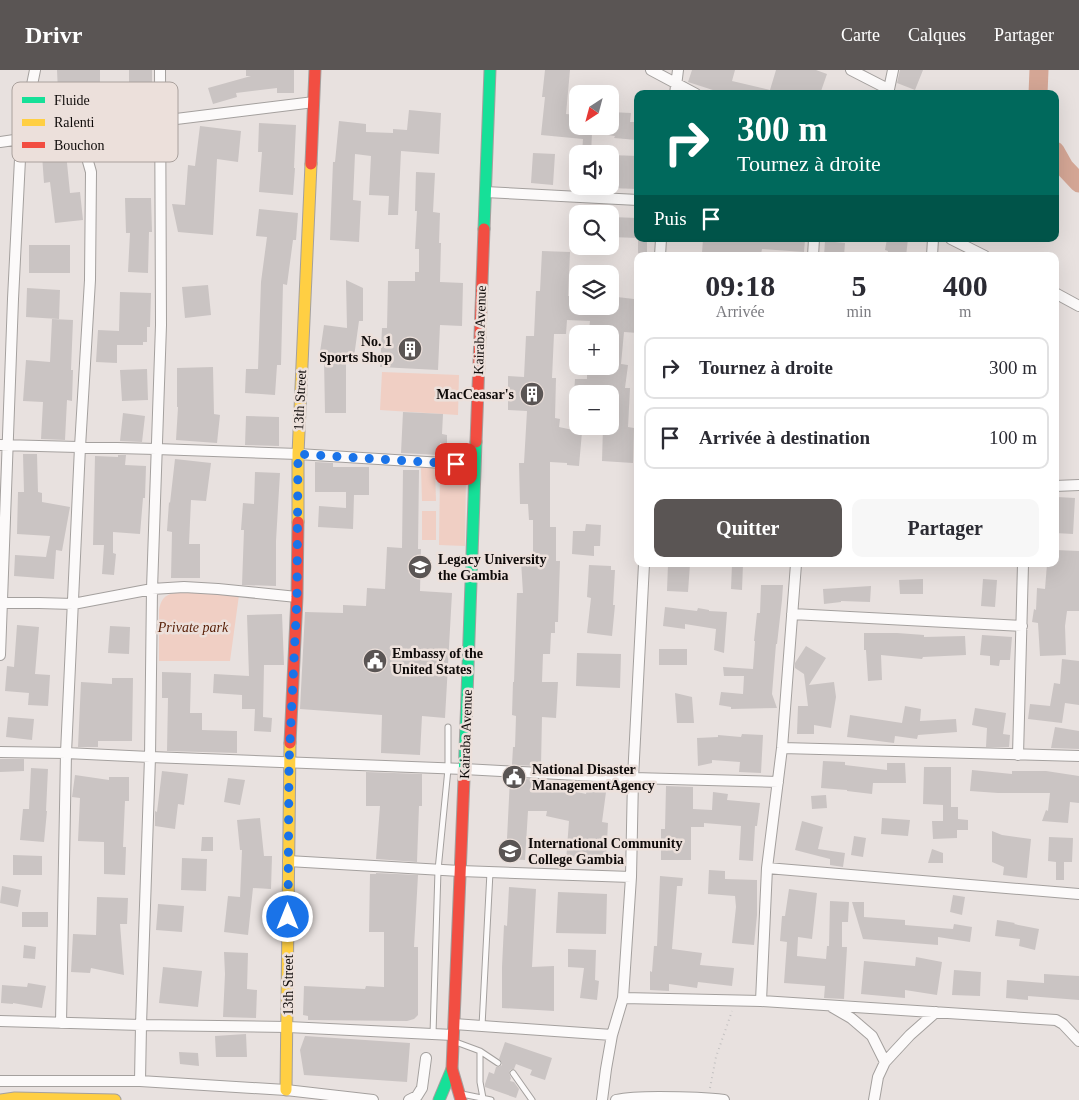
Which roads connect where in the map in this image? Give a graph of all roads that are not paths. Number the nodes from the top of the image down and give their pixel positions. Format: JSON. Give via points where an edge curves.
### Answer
{"nodes":[{"id":1,"x":315,"y":70,"type":"edge"},
{"id":2,"x":490,"y":70,"type":"edge"},
{"id":3,"x":651,"y":70,"type":"edge"},
{"id":4,"x":678,"y":70,"type":"edge"},
{"id":5,"x":851,"y":70,"type":"edge"},
{"id":6,"x":893,"y":70,"type":"edge"},
{"id":7,"x":677,"y":83,"type":"junction"},
{"id":8,"x":676,"y":90,"type":"edge"},
{"id":9,"x":689,"y":90,"type":"edge"},
{"id":10,"x":886,"y":90,"type":"edge"},
{"id":11,"x":888,"y":90,"type":"edge"},
{"id":12,"x":314,"y":102,"type":"junction"},
{"id":13,"x":178,"y":119,"type":"edge"},
{"id":14,"x":19,"y":162,"type":"edge"},
{"id":15,"x":88,"y":162,"type":"edge"},
{"id":16,"x":160,"y":162,"type":"edge"},
{"id":17,"x":485,"y":192,"type":"junction"},
{"id":18,"x":634,"y":200,"type":"edge"},
{"id":19,"x":956,"y":242,"type":"edge"},
{"id":20,"x":976,"y":252,"type":"edge"},
{"id":21,"x":1059,"y":295,"type":"edge"},
{"id":22,"x":1079,"y":306,"type":"edge"},
{"id":23,"x":4,"y":445,"type":"edge"},
{"id":24,"x":80,"y":447,"type":"junction"},
{"id":25,"x":156,"y":449,"type":"junction"},
{"id":26,"x":298,"y":454,"type":"junction"},
{"id":27,"x":475,"y":465,"type":"junction"},
{"id":28,"x":1079,"y":484,"type":"edge"},
{"id":29,"x":1059,"y":486,"type":"edge"},
{"id":30,"x":644,"y":567,"type":"edge"},
{"id":31,"x":796,"y":567,"type":"edge"},
{"id":32,"x":1023,"y":567,"type":"edge"},
{"id":33,"x":152,"y":589,"type":"junction"},
{"id":34,"x":297,"y":597,"type":"junction"},
{"id":35,"x":1,"y":603,"type":"edge"},
{"id":36,"x":73,"y":604,"type":"junction"},
{"id":37,"x":792,"y":614,"type":"junction"},
{"id":38,"x":1022,"y":626,"type":"junction"},
{"id":39,"x":0,"y":656,"type":"edge"},
{"id":40,"x":448,"y":727,"type":"dead end"},
{"id":41,"x":782,"y":748,"type":"junction"},
{"id":42,"x":0,"y":752,"type":"edge"},
{"id":43,"x":66,"y":753,"type":"junction"},
{"id":44,"x":1018,"y":755,"type":"junction"},
{"id":45,"x":1079,"y":756,"type":"edge"},
{"id":46,"x":150,"y":757,"type":"junction"},
{"id":47,"x":289,"y":763,"type":"junction"},
{"id":48,"x":448,"y":768,"type":"junction"},
{"id":49,"x":464,"y":769,"type":"junction"},
{"id":50,"x":633,"y":778,"type":"junction"},
{"id":51,"x":778,"y":782,"type":"junction"},
{"id":52,"x":288,"y":861,"type":"junction"},
{"id":53,"x":767,"y":868,"type":"junction"},
{"id":54,"x":438,"y":870,"type":"junction"},
{"id":55,"x":460,"y":871,"type":"junction"},
{"id":56,"x":490,"y":872,"type":"junction"},
{"id":57,"x":631,"y":877,"type":"junction"},
{"id":58,"x":1079,"y":894,"type":"edge"},
{"id":59,"x":623,"y":998,"type":"junction"},
{"id":60,"x":761,"y":1001,"type":"junction"},
{"id":61,"x":830,"y":1006,"type":"junction"},
{"id":62,"x":936,"y":1012,"type":"junction"},
{"id":63,"x":0,"y":1021,"type":"edge"},
{"id":64,"x":61,"y":1022,"type":"junction"},
{"id":65,"x":140,"y":1026,"type":"junction"},
{"id":66,"x":482,"y":1026,"type":"junction"},
{"id":67,"x":288,"y":1027,"type":"junction"},
{"id":68,"x":453,"y":1033,"type":"junction"},
{"id":69,"x":433,"y":1034,"type":"junction"},
{"id":70,"x":612,"y":1034,"type":"junction"},
{"id":71,"x":1079,"y":1041,"type":"edge"},
{"id":72,"x":480,"y":1051,"type":"junction"},
{"id":73,"x":426,"y":1058,"type":"dead end"},
{"id":74,"x":885,"y":1062,"type":"junction"},
{"id":75,"x":498,"y":1063,"type":"dead end"},
{"id":76,"x":452,"y":1069,"type":"junction"},
{"id":77,"x":513,"y":1073,"type":"dead end"},
{"id":78,"x":0,"y":1080,"type":"edge"},
{"id":79,"x":140,"y":1082,"type":"junction"},
{"id":80,"x":286,"y":1090,"type":"junction"},
{"id":81,"x":460,"y":1096,"type":"edge"},
{"id":82,"x":483,"y":1098,"type":"junction"},
{"id":83,"x":1,"y":1100,"type":"edge"},
{"id":84,"x":115,"y":1100,"type":"edge"},
{"id":85,"x":373,"y":1100,"type":"edge"},
{"id":86,"x":409,"y":1100,"type":"edge"},
{"id":87,"x":439,"y":1100,"type":"edge"},
{"id":88,"x":491,"y":1100,"type":"edge"},
{"id":89,"x":532,"y":1100,"type":"edge"},
{"id":90,"x":602,"y":1100,"type":"edge"},
{"id":91,"x":616,"y":1100,"type":"edge"},
{"id":92,"x":724,"y":1100,"type":"edge"},
{"id":93,"x":874,"y":1100,"type":"edge"}],
"edges":[{"from":1,"to":12,"type":"street","name":"13th Street"},
{"from":2,"to":17,"type":"street","name":"Kairaba Avenue"},
{"from":3,"to":7,"type":"street"},
{"from":4,"to":7,"type":"street"},
{"from":5,"to":10,"type":"street"},
{"from":6,"to":11,"type":"street"},
{"from":7,"to":8,"type":"street"},
{"from":7,"to":9,"type":"street"},
{"from":12,"to":13,"type":"street"},
{"from":12,"to":26,"type":"street","name":"13th Street"},
{"from":14,"to":23,"type":"street"},
{"from":15,"to":24,"type":"street","via":[[91,172],[90,280]]},
{"from":16,"to":25,"type":"street","via":[[161,325]]},
{"from":17,"to":18,"type":"street"},
{"from":17,"to":27,"type":"street","name":"Kairaba Avenue"},
{"from":19,"to":20,"type":"street"},
{"from":21,"to":22,"type":"street"},
{"from":23,"to":24,"type":"street"},
{"from":23,"to":35,"type":"street"},
{"from":24,"to":25,"type":"street"},
{"from":24,"to":36,"type":"street"},
{"from":25,"to":26,"type":"street"},
{"from":25,"to":33,"type":"street"},
{"from":26,"to":27,"type":"street"},
{"from":26,"to":34,"type":"street","name":"13th Street"},
{"from":27,"to":49,"type":"street","name":"Kairaba Avenue"},
{"from":28,"to":29,"type":"street"},
{"from":30,"to":50,"type":"street"},
{"from":31,"to":37,"type":"street"},
{"from":32,"to":38,"type":"street"},
{"from":33,"to":34,"type":"street","via":[[184,587]]},
{"from":33,"to":36,"type":"street"},
{"from":33,"to":46,"type":"street"},
{"from":34,"to":47,"type":"street","name":"13th Street"},
{"from":35,"to":36,"type":"street"},
{"from":35,"to":39,"type":"street"},
{"from":36,"to":43,"type":"street"},
{"from":37,"to":38,"type":"street"},
{"from":37,"to":41,"type":"street"},
{"from":38,"to":44,"type":"street"},
{"from":40,"to":48,"type":"lane"},
{"from":41,"to":44,"type":"street"},
{"from":41,"to":51,"type":"street"},
{"from":42,"to":43,"type":"street"},
{"from":43,"to":46,"type":"street"},
{"from":43,"to":64,"type":"street"},
{"from":44,"to":45,"type":"street"},
{"from":46,"to":47,"type":"street"},
{"from":46,"to":65,"type":"street"},
{"from":47,"to":48,"type":"street"},
{"from":47,"to":52,"type":"street","name":"13th Street"},
{"from":48,"to":49,"type":"street"},
{"from":48,"to":54,"type":"lane"},
{"from":49,"to":50,"type":"street"},
{"from":49,"to":55,"type":"street","name":"Kairaba Avenue"},
{"from":50,"to":51,"type":"street"},
{"from":50,"to":57,"type":"street"},
{"from":51,"to":53,"type":"street"},
{"from":52,"to":54,"type":"street"},
{"from":52,"to":67,"type":"street","name":"13th Street"},
{"from":53,"to":58,"type":"street"},
{"from":53,"to":60,"type":"street"},
{"from":54,"to":55,"type":"street"},
{"from":54,"to":69,"type":"lane"},
{"from":55,"to":56,"type":"street"},
{"from":55,"to":68,"type":"street","name":"Kairaba Avenue"},
{"from":56,"to":57,"type":"street"},
{"from":56,"to":66,"type":"lane"},
{"from":57,"to":59,"type":"street"},
{"from":59,"to":60,"type":"street"},
{"from":59,"to":70,"type":"street"},
{"from":60,"to":61,"type":"street"},
{"from":61,"to":62,"type":"street"},
{"from":61,"to":74,"type":"street","via":[[872,1036]]},
{"from":62,"to":71,"type":"street","via":[[1056,1020]]},
{"from":62,"to":74,"type":"street"},
{"from":63,"to":64,"type":"street"},
{"from":64,"to":65,"type":"street"},
{"from":65,"to":67,"type":"street"},
{"from":65,"to":79,"type":"street"},
{"from":66,"to":68,"type":"street"},
{"from":66,"to":70,"type":"street"},
{"from":67,"to":69,"type":"street"},
{"from":67,"to":80,"type":"street","name":"13th Street"},
{"from":68,"to":69,"type":"street"},
{"from":68,"to":72,"type":"lane"},
{"from":68,"to":76,"type":"street","name":"Kairaba Avenue"},
{"from":70,"to":90,"type":"street"},
{"from":72,"to":75,"type":"lane"},
{"from":72,"to":82,"type":"lane"},
{"from":73,"to":86,"type":"street","via":[[422,1088]]},
{"from":74,"to":93,"type":"street","via":[[878,1077]]},
{"from":76,"to":81,"type":"street"},
{"from":76,"to":87,"type":"street"},
{"from":77,"to":89,"type":"lane"},
{"from":78,"to":79,"type":"street"},
{"from":79,"to":80,"type":"street"},
{"from":80,"to":85,"type":"street"},
{"from":81,"to":82,"type":"lane"},
{"from":82,"to":88,"type":"lane"},
{"from":83,"to":84,"type":"street"},
{"from":91,"to":92,"type":"street","via":[[633,1097]]}]}
